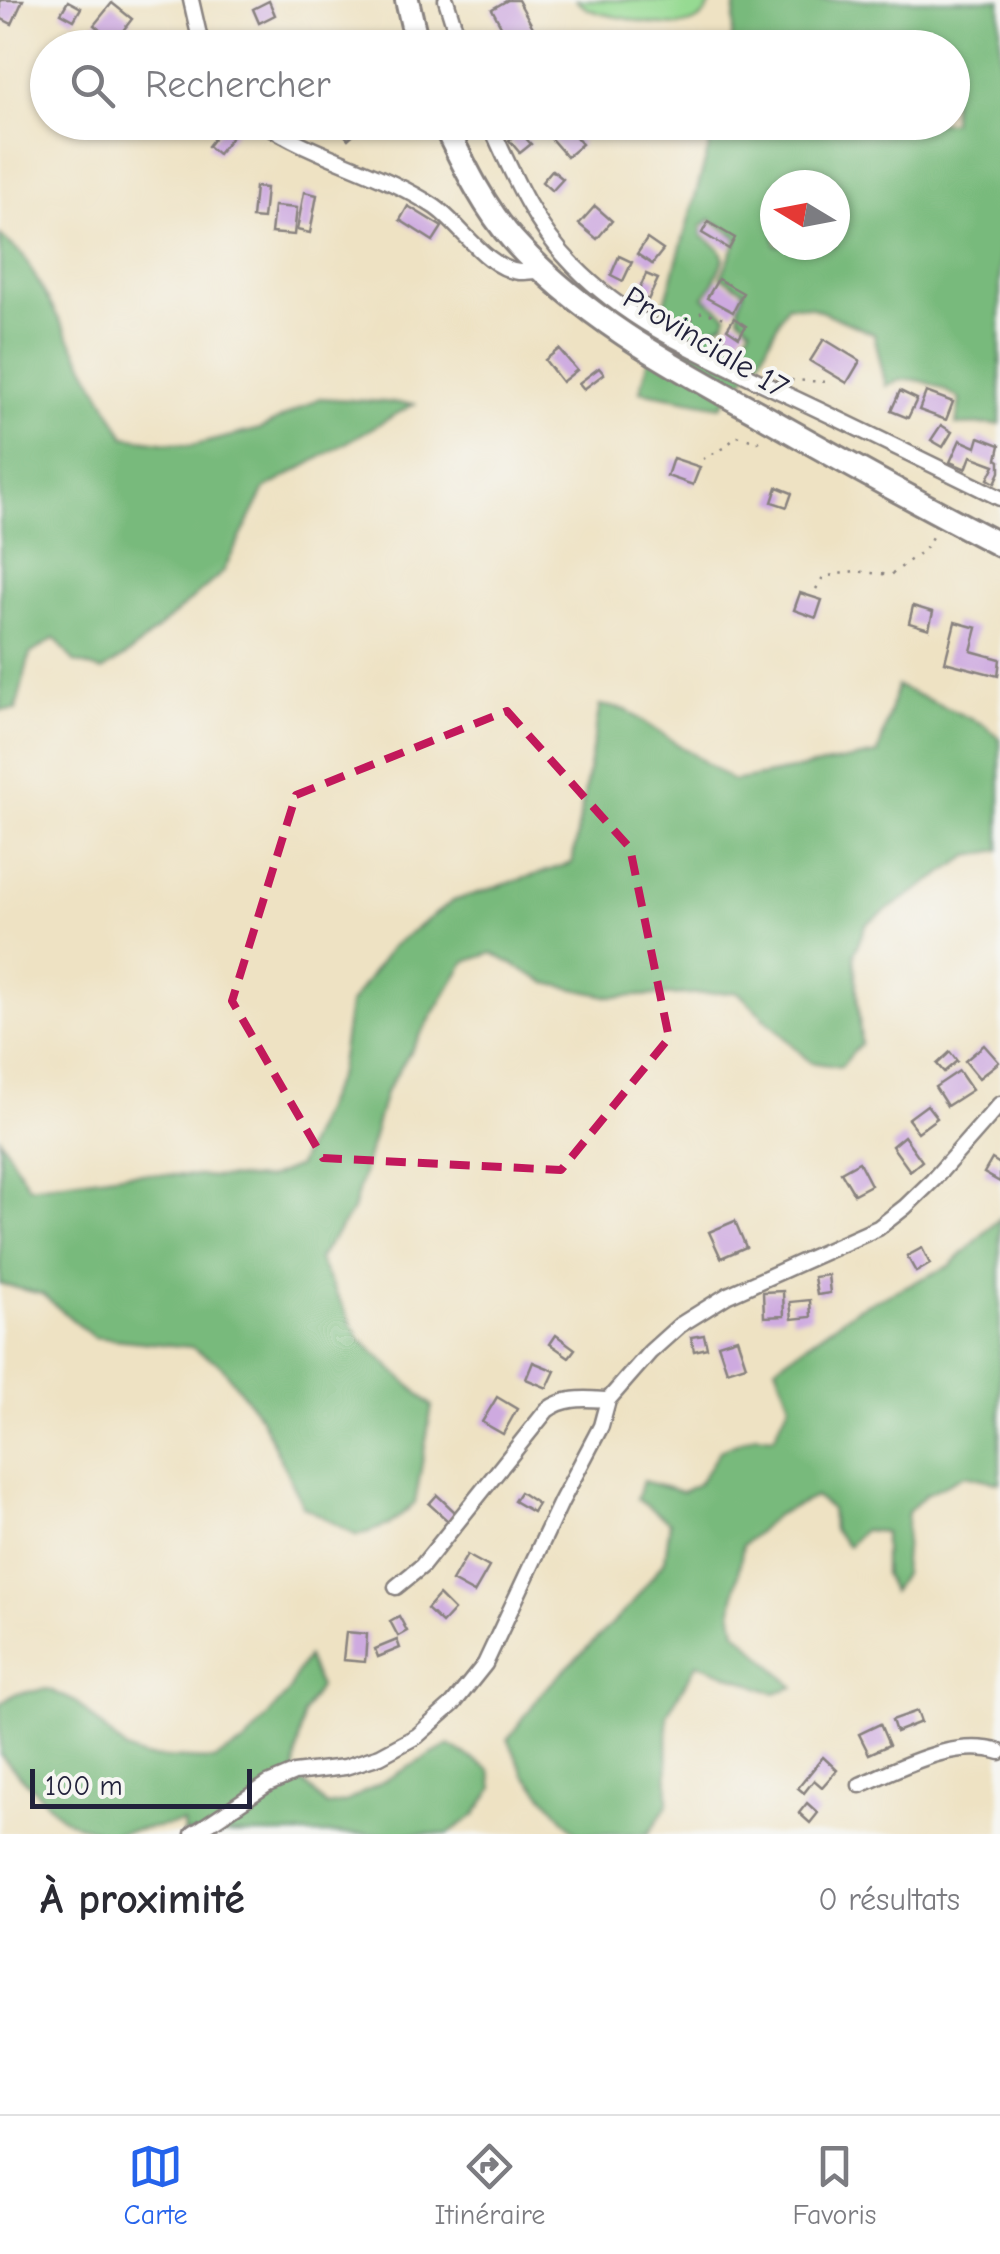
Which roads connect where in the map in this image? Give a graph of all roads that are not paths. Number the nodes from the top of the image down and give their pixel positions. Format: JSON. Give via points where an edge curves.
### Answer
{"nodes":[{"id":1,"x":192,"y":0,"type":"edge"},
{"id":2,"x":408,"y":0,"type":"edge"},
{"id":3,"x":446,"y":0,"type":"edge"},
{"id":4,"x":198,"y":30,"type":"edge"},
{"id":5,"x":414,"y":30,"type":"edge"},
{"id":6,"x":455,"y":30,"type":"edge"},
{"id":7,"x":292,"y":140,"type":"edge"},
{"id":8,"x":453,"y":140,"type":"edge"},
{"id":9,"x":498,"y":140,"type":"edge"},
{"id":10,"x":542,"y":270,"type":"junction"},
{"id":11,"x":1000,"y":498,"type":"edge"},
{"id":12,"x":1000,"y":546,"type":"edge"},
{"id":13,"x":1000,"y":1104,"type":"edge"},
{"id":14,"x":608,"y":1400,"type":"junction"},
{"id":15,"x":396,"y":1587,"type":"dead end"},
{"id":16,"x":1000,"y":1752,"type":"edge"},
{"id":17,"x":860,"y":1784,"type":"dead end"},
{"id":18,"x":192,"y":1834,"type":"edge"}],
"edges":[{"from":1,"to":4,"type":"street"},
{"from":2,"to":5,"type":"main road"},
{"from":3,"to":6,"type":"street"},
{"from":7,"to":10,"type":"street","via":[[426,201],[504,268]]},
{"from":8,"to":10,"type":"main road","name":"Provinciale 17","via":[[510,237]]},
{"from":9,"to":11,"type":"street","via":[[554,243],[643,322]]},
{"from":10,"to":12,"type":"main road","name":"Provinciale 17","via":[[655,354]]},
{"from":13,"to":14,"type":"street","via":[[933,1180],[878,1228],[728,1295],[680,1325]]},
{"from":14,"to":15,"type":"street","via":[[574,1398],[547,1410],[422,1566]]},
{"from":14,"to":18,"type":"street","via":[[484,1664],[452,1704],[417,1736],[380,1756],[294,1772]]},
{"from":16,"to":17,"type":"street","via":[[948,1752]]}]}
